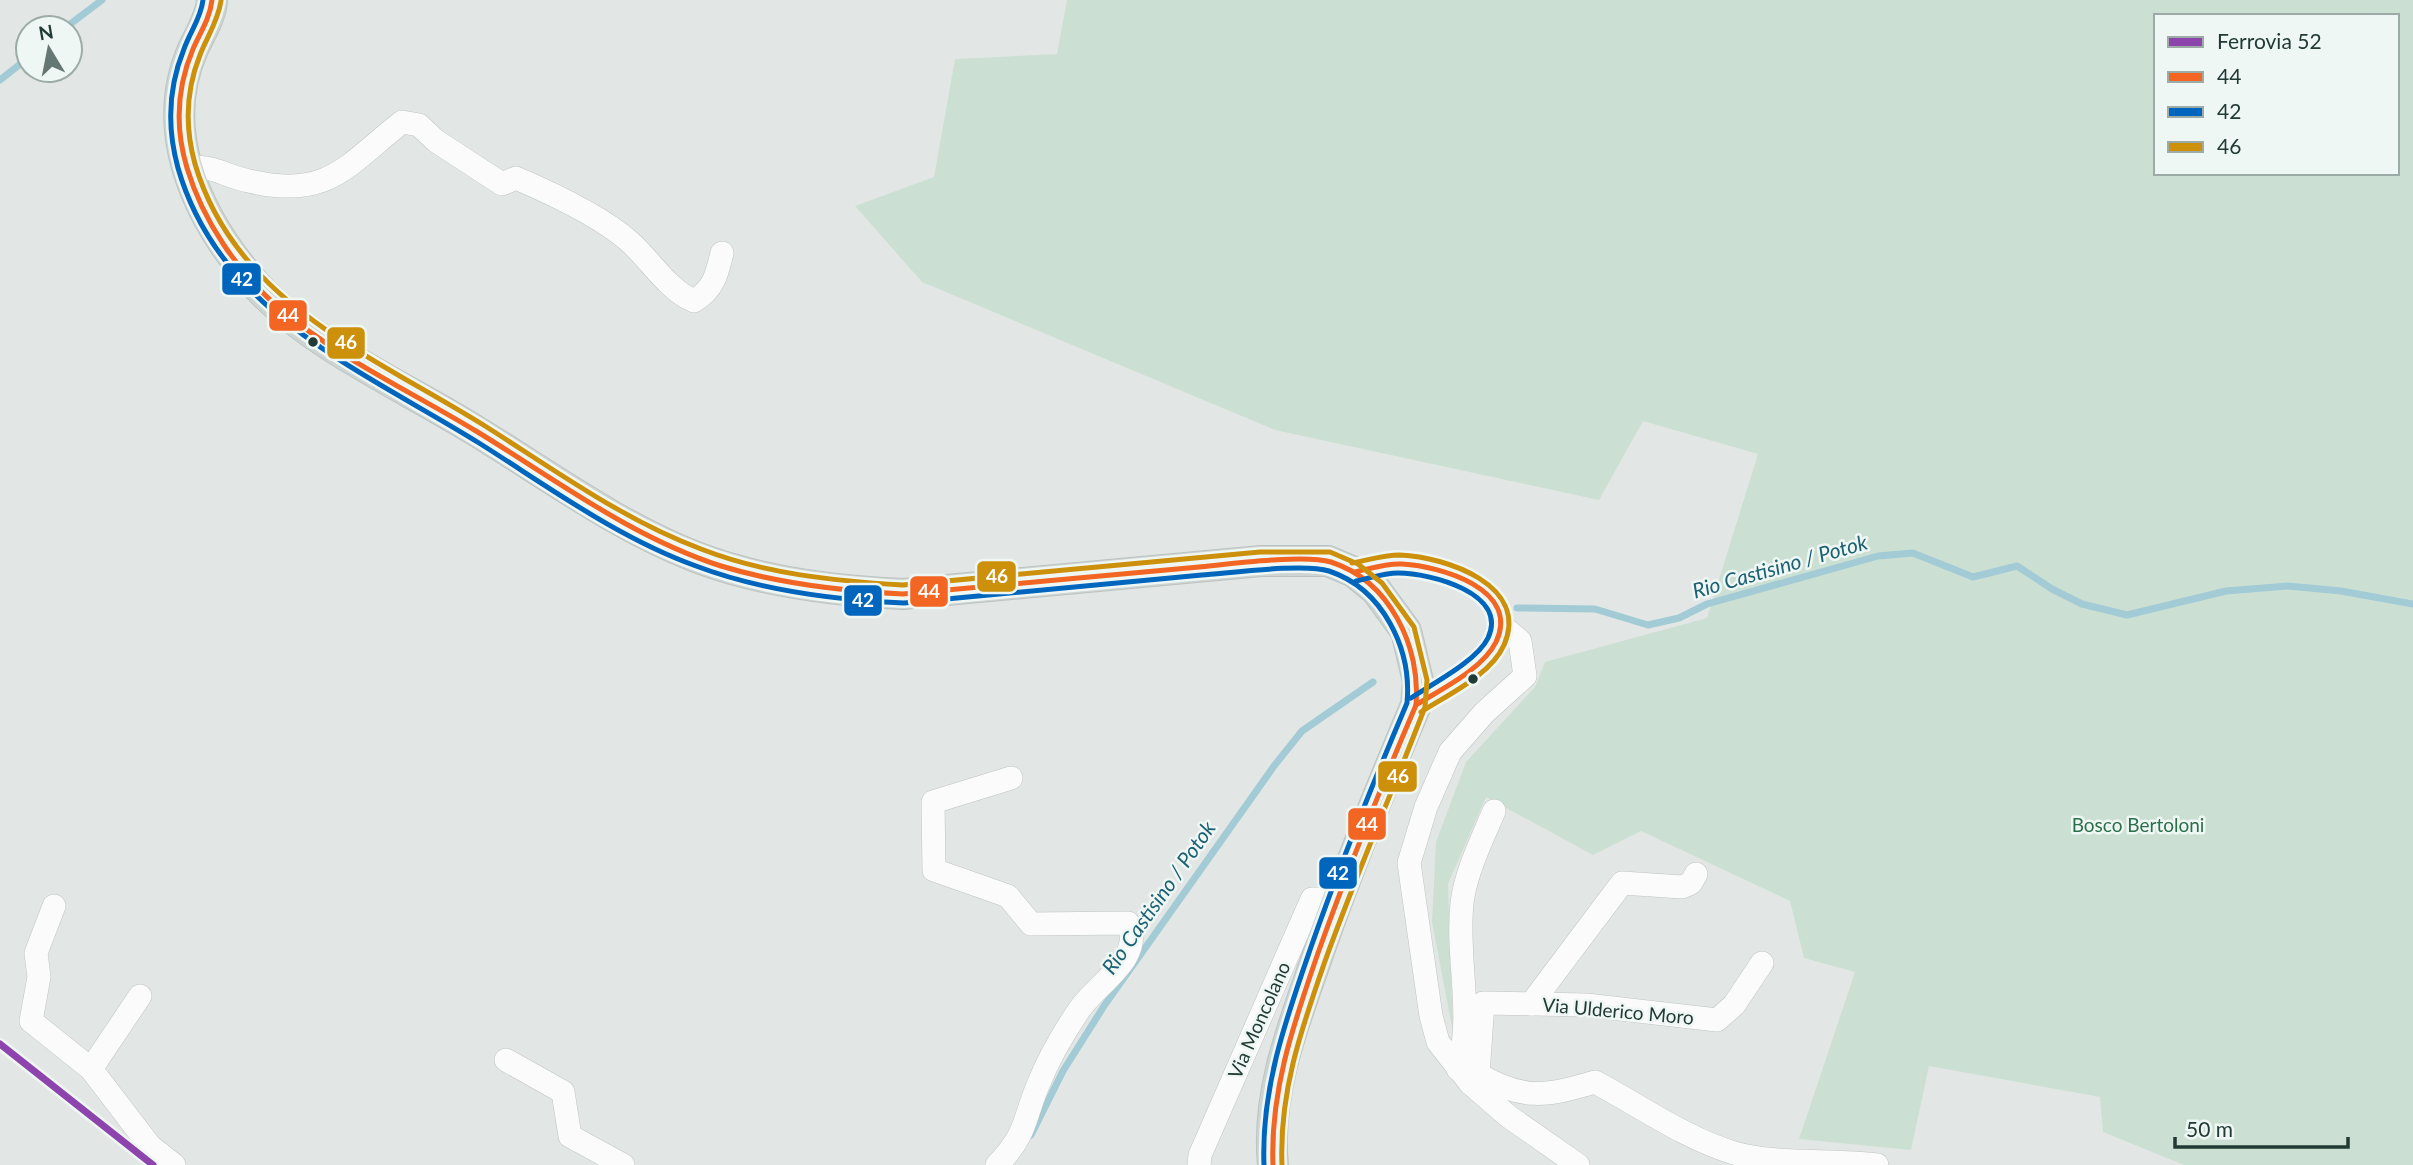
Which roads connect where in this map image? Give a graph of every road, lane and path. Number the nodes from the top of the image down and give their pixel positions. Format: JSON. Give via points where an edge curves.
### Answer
{"nodes":[{"id":1,"x":212,"y":0,"type":"edge"},
{"id":2,"x":187,"y":167,"type":"junction"},
{"id":3,"x":722,"y":253,"type":"dead end"},
{"id":4,"x":1354,"y":572,"type":"junction"},
{"id":5,"x":1502,"y":626,"type":"junction"},
{"id":6,"x":1416,"y":705,"type":"junction"},
{"id":7,"x":1011,"y":778,"type":"dead end"},
{"id":8,"x":1494,"y":811,"type":"dead end"},
{"id":9,"x":1696,"y":874,"type":"dead end"},
{"id":10,"x":1337,"y":899,"type":"junction"},
{"id":11,"x":54,"y":906,"type":"dead end"},
{"id":12,"x":1762,"y":963,"type":"dead end"},
{"id":13,"x":140,"y":996,"type":"dead end"},
{"id":14,"x":1531,"y":1004,"type":"junction"},
{"id":15,"x":506,"y":1060,"type":"dead end"},
{"id":16,"x":91,"y":1069,"type":"junction"},
{"id":17,"x":1468,"y":1076,"type":"junction"},
{"id":18,"x":174,"y":1165,"type":"edge"},
{"id":19,"x":623,"y":1165,"type":"edge"},
{"id":20,"x":998,"y":1165,"type":"edge"},
{"id":21,"x":1199,"y":1165,"type":"edge"},
{"id":22,"x":1273,"y":1165,"type":"edge"},
{"id":23,"x":1578,"y":1165,"type":"edge"},
{"id":24,"x":1877,"y":1165,"type":"edge"}],
"edges":[{"from":1,"to":2,"type":"main road","via":[[184,69],[177,105]]},
{"from":2,"to":3,"type":"street","via":[[205,166],[264,185],[303,186],[324,181],[353,164],[402,122],[419,125],[502,184],[516,178],[557,196],[628,240],[681,296],[694,301],[707,294]]},
{"from":2,"to":4,"type":"main road","via":[[211,223],[257,285],[281,308],[352,358],[593,504],[697,557],[786,581],[903,594],[1261,561],[1328,561]]},
{"from":4,"to":5,"type":"street","via":[[1399,564],[1447,570],[1496,604]]},
{"from":4,"to":6,"type":"main road","via":[[1376,590],[1406,631],[1418,681]]},
{"from":5,"to":6,"type":"street","via":[[1495,645]]},
{"from":5,"to":17,"type":"street","via":[[1520,641],[1525,676],[1450,751],[1409,863],[1438,1042]]},
{"from":6,"to":10,"type":"main road"},
{"from":7,"to":20,"type":"street","via":[[933,802],[934,870],[1009,896],[1031,925],[1128,923],[1134,935],[1130,949],[1080,1008],[1038,1086],[1016,1145]]},
{"from":8,"to":17,"type":"street","via":[[1462,903]]},
{"from":9,"to":14,"type":"street","name":"Via Ulderico Moro","via":[[1682,887],[1622,883]]},
{"from":10,"to":21,"type":"street","name":"Via Moncolano","via":[[1312,899]]},
{"from":10,"to":22,"type":"main road","via":[[1296,1018],[1273,1105]]},
{"from":11,"to":16,"type":"street","via":[[36,953],[39,977],[31,1021]]},
{"from":12,"to":14,"type":"street","name":"Via Ulderico Moro","via":[[1734,1005],[1717,1020],[1586,1005]]},
{"from":13,"to":16,"type":"street"},
{"from":14,"to":17,"type":"street","name":"Via Ulderico Moro","via":[[1483,1003]]},
{"from":15,"to":19,"type":"street","via":[[563,1092],[570,1136]]},
{"from":16,"to":18,"type":"street","via":[[150,1146]]},
{"from":17,"to":23,"type":"street","via":[[1508,1116]]},
{"from":17,"to":24,"type":"street","via":[[1542,1096],[1595,1082],[1709,1144],[1737,1154]]}]}
